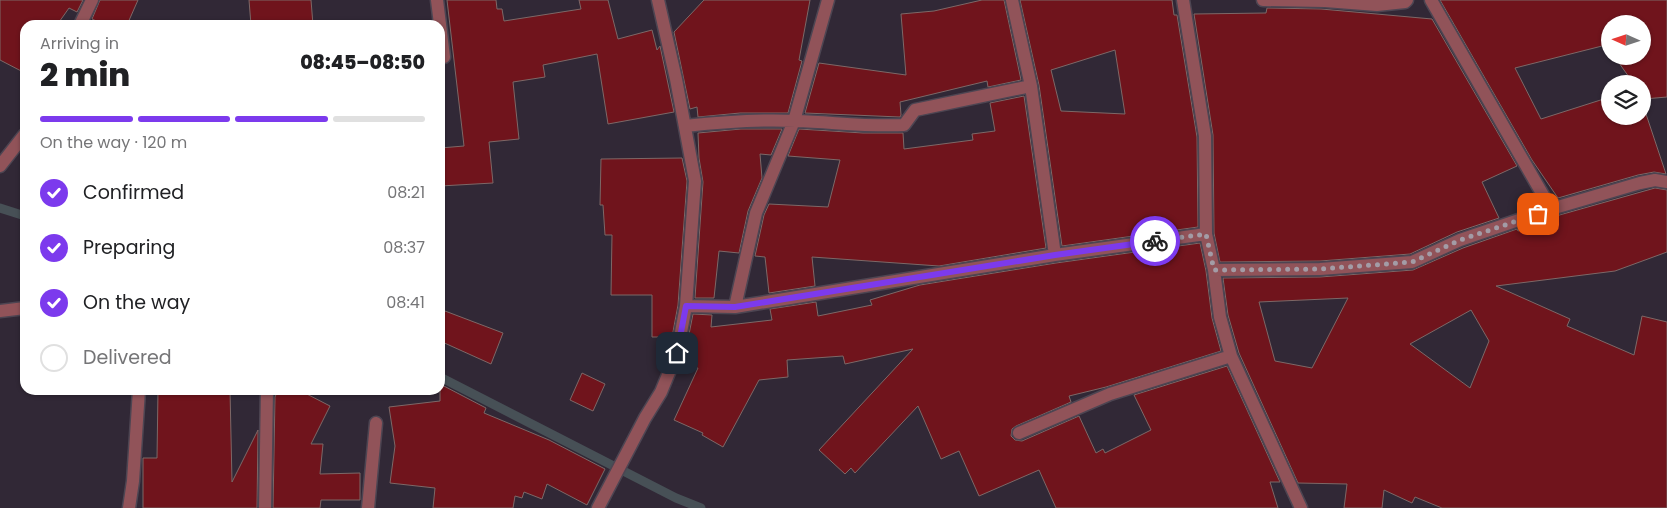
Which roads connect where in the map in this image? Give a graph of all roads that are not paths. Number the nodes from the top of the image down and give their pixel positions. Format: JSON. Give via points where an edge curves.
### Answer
{"nodes":[{"id":1,"x":92,"y":0,"type":"edge"},
{"id":2,"x":437,"y":0,"type":"edge"},
{"id":3,"x":658,"y":0,"type":"edge"},
{"id":4,"x":828,"y":0,"type":"edge"},
{"id":5,"x":1012,"y":0,"type":"edge"},
{"id":6,"x":1183,"y":0,"type":"edge"},
{"id":7,"x":1263,"y":0,"type":"edge"},
{"id":8,"x":1406,"y":0,"type":"edge"},
{"id":9,"x":1431,"y":0,"type":"edge"},
{"id":10,"x":82,"y":20,"type":"edge"},
{"id":11,"x":439,"y":20,"type":"edge"},
{"id":12,"x":1031,"y":86,"type":"junction"},
{"id":13,"x":794,"y":120,"type":"junction"},
{"id":14,"x":685,"y":126,"type":"junction"},
{"id":15,"x":20,"y":140,"type":"edge"},
{"id":16,"x":0,"y":166,"type":"edge"},
{"id":17,"x":1667,"y":182,"type":"edge"},
{"id":18,"x":1551,"y":209,"type":"junction"},
{"id":19,"x":1206,"y":234,"type":"junction"},
{"id":20,"x":1055,"y":255,"type":"junction"},
{"id":21,"x":1214,"y":270,"type":"junction"},
{"id":22,"x":686,"y":306,"type":"junction"},
{"id":23,"x":735,"y":307,"type":"junction"},
{"id":24,"x":20,"y":309,"type":"edge"},
{"id":25,"x":0,"y":311,"type":"edge"},
{"id":26,"x":1231,"y":356,"type":"junction"},
{"id":27,"x":139,"y":395,"type":"edge"},
{"id":28,"x":266,"y":395,"type":"edge"},
{"id":29,"x":376,"y":423,"type":"dead end"},
{"id":30,"x":1018,"y":433,"type":"dead end"},
{"id":31,"x":129,"y":508,"type":"edge"},
{"id":32,"x":265,"y":508,"type":"edge"},
{"id":33,"x":368,"y":508,"type":"edge"},
{"id":34,"x":598,"y":508,"type":"edge"},
{"id":35,"x":1300,"y":508,"type":"edge"}],
"edges":[{"from":1,"to":10,"type":"street"},
{"from":2,"to":11,"type":"street"},
{"from":3,"to":14,"type":"street"},
{"from":4,"to":13,"type":"street"},
{"from":5,"to":12,"type":"street"},
{"from":6,"to":19,"type":"street","via":[[1205,136]]},
{"from":7,"to":8,"type":"street","via":[[1377,5]]},
{"from":9,"to":18,"type":"street"},
{"from":12,"to":13,"type":"street","via":[[915,110],[904,125]]},
{"from":12,"to":20,"type":"street"},
{"from":13,"to":14,"type":"street","via":[[730,121]]},
{"from":13,"to":23,"type":"street","via":[[756,213]]},
{"from":14,"to":22,"type":"street","via":[[695,181]]},
{"from":15,"to":16,"type":"street"},
{"from":17,"to":18,"type":"street","via":[[1640,183]]},
{"from":18,"to":21,"type":"street","via":[[1460,240],[1412,262],[1320,269]]},
{"from":19,"to":20,"type":"street"},
{"from":19,"to":21,"type":"street"},
{"from":20,"to":23,"type":"street"},
{"from":21,"to":26,"type":"street","via":[[1220,317]]},
{"from":22,"to":23,"type":"street"},
{"from":22,"to":34,"type":"street","via":[[677,353],[661,392]]},
{"from":24,"to":25,"type":"street"},
{"from":26,"to":30,"type":"street","via":[[1110,394]]},
{"from":26,"to":35,"type":"street"},
{"from":27,"to":31,"type":"street"},
{"from":28,"to":32,"type":"street"},
{"from":29,"to":33,"type":"street"}]}
